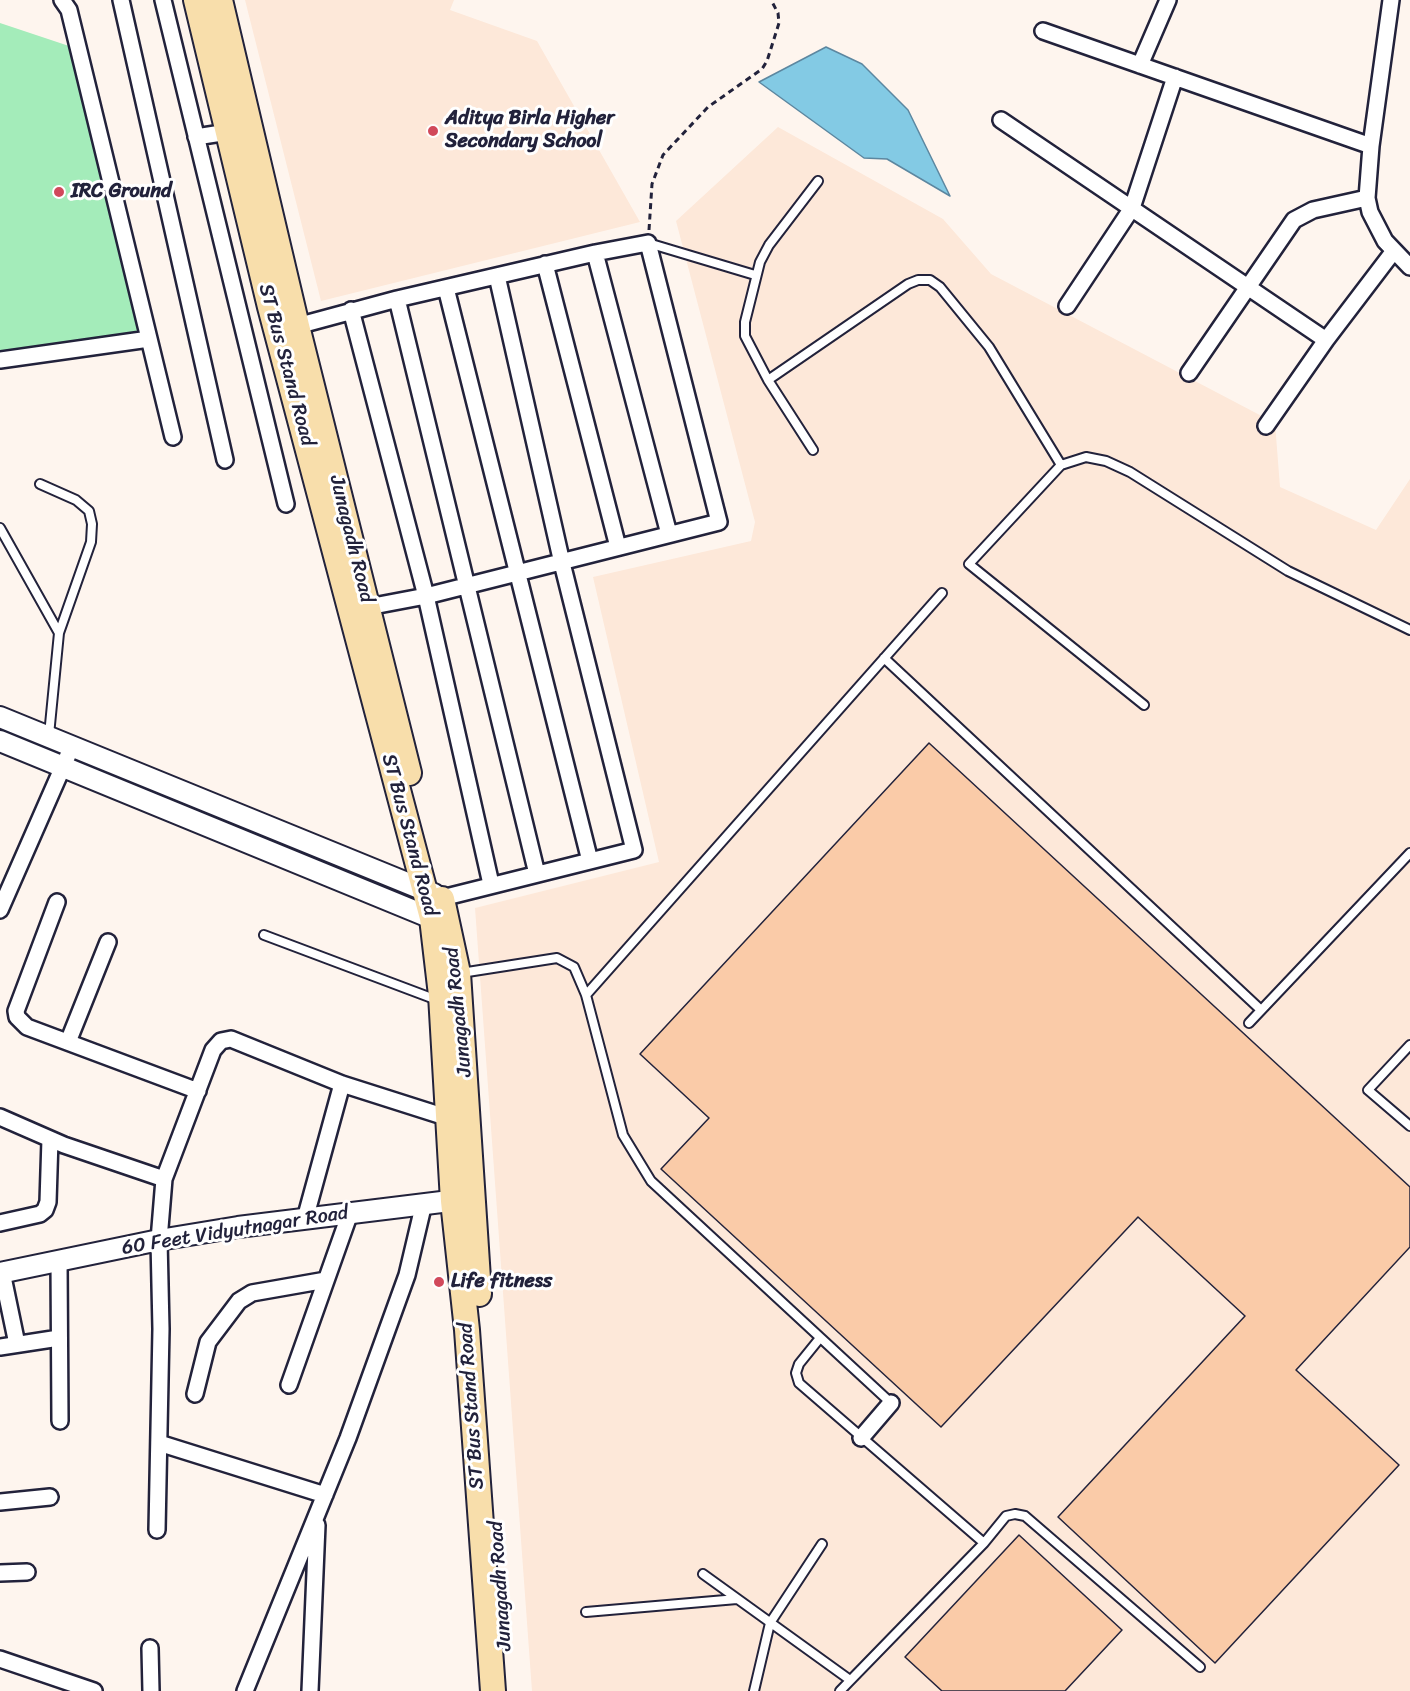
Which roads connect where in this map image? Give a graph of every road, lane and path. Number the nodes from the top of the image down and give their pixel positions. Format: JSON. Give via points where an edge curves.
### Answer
{"nodes":[{"id":1,"x":122,"y":0,"type":"edge"},
{"id":2,"x":163,"y":0,"type":"edge"},
{"id":3,"x":196,"y":0,"type":"edge"},
{"id":4,"x":220,"y":0,"type":"edge"},
{"id":5,"x":771,"y":0,"type":"edge"},
{"id":6,"x":1168,"y":0,"type":"edge"},
{"id":7,"x":1391,"y":0,"type":"edge"},
{"id":8,"x":64,"y":1,"type":"edge"},
{"id":9,"x":1043,"y":31,"type":"dead end"},
{"id":10,"x":1140,"y":65,"type":"junction"},
{"id":11,"x":1175,"y":77,"type":"junction"},
{"id":12,"x":1001,"y":120,"type":"dead end"},
{"id":13,"x":228,"y":132,"type":"junction"},
{"id":14,"x":196,"y":137,"type":"junction"},
{"id":15,"x":1371,"y":146,"type":"junction"},
{"id":16,"x":818,"y":181,"type":"dead end"},
{"id":17,"x":1367,"y":198,"type":"junction"},
{"id":18,"x":1132,"y":208,"type":"junction"},
{"id":19,"x":648,"y":243,"type":"junction"},
{"id":20,"x":1393,"y":252,"type":"junction"},
{"id":21,"x":595,"y":253,"type":"junction"},
{"id":22,"x":545,"y":264,"type":"junction"},
{"id":23,"x":1410,"y":267,"type":"edge"},
{"id":24,"x":755,"y":275,"type":"junction"},
{"id":25,"x":497,"y":276,"type":"junction"},
{"id":26,"x":1248,"y":287,"type":"junction"},
{"id":27,"x":446,"y":288,"type":"junction"},
{"id":28,"x":397,"y":299,"type":"junction"},
{"id":29,"x":1067,"y":306,"type":"dead end"},
{"id":30,"x":351,"y":310,"type":"junction"},
{"id":31,"x":297,"y":326,"type":"junction"},
{"id":32,"x":149,"y":339,"type":"junction"},
{"id":33,"x":1326,"y":340,"type":"junction"},
{"id":34,"x":0,"y":360,"type":"edge"},
{"id":35,"x":1189,"y":373,"type":"dead end"},
{"id":36,"x":768,"y":380,"type":"junction"},
{"id":37,"x":1266,"y":426,"type":"dead end"},
{"id":38,"x":173,"y":437,"type":"dead end"},
{"id":39,"x":813,"y":450,"type":"dead end"},
{"id":40,"x":225,"y":460,"type":"dead end"},
{"id":41,"x":1061,"y":465,"type":"junction"},
{"id":42,"x":40,"y":484,"type":"dead end"},
{"id":43,"x":286,"y":504,"type":"dead end"},
{"id":44,"x":0,"y":528,"type":"edge"},
{"id":45,"x":669,"y":534,"type":"junction"},
{"id":46,"x":618,"y":547,"type":"junction"},
{"id":47,"x":562,"y":562,"type":"junction"},
{"id":48,"x":517,"y":573,"type":"junction"},
{"id":49,"x":467,"y":585,"type":"junction"},
{"id":50,"x":942,"y":593,"type":"dead end"},
{"id":51,"x":426,"y":596,"type":"junction"},
{"id":52,"x":368,"y":607,"type":"junction"},
{"id":53,"x":1410,"y":630,"type":"edge"},
{"id":54,"x":59,"y":633,"type":"junction"},
{"id":55,"x":884,"y":658,"type":"junction"},
{"id":56,"x":1144,"y":705,"type":"dead end"},
{"id":57,"x":0,"y":717,"type":"edge"},
{"id":58,"x":49,"y":737,"type":"junction"},
{"id":59,"x":0,"y":741,"type":"edge"},
{"id":60,"x":72,"y":746,"type":"junction"},
{"id":61,"x":64,"y":767,"type":"junction"},
{"id":62,"x":1410,"y":853,"type":"edge"},
{"id":63,"x":590,"y":861,"type":"junction"},
{"id":64,"x":537,"y":873,"type":"junction"},
{"id":65,"x":491,"y":884,"type":"junction"},
{"id":66,"x":57,"y":902,"type":"dead end"},
{"id":67,"x":437,"y":908,"type":"junction"},
{"id":68,"x":0,"y":910,"type":"edge"},
{"id":69,"x":264,"y":935,"type":"dead end"},
{"id":70,"x":108,"y":942,"type":"dead end"},
{"id":71,"x":458,"y":973,"type":"junction"},
{"id":72,"x":586,"y":995,"type":"junction"},
{"id":73,"x":441,"y":1002,"type":"junction"},
{"id":74,"x":1261,"y":1010,"type":"junction"},
{"id":75,"x":1249,"y":1023,"type":"dead end"},
{"id":76,"x":68,"y":1042,"type":"junction"},
{"id":77,"x":1410,"y":1045,"type":"edge"},
{"id":78,"x":342,"y":1084,"type":"junction"},
{"id":79,"x":198,"y":1090,"type":"junction"},
{"id":80,"x":0,"y":1118,"type":"edge"},
{"id":81,"x":458,"y":1121,"type":"junction"},
{"id":82,"x":1410,"y":1126,"type":"edge"},
{"id":83,"x":50,"y":1139,"type":"junction"},
{"id":84,"x":164,"y":1179,"type":"junction"},
{"id":85,"x":463,"y":1199,"type":"junction"},
{"id":86,"x":424,"y":1203,"type":"junction"},
{"id":87,"x":350,"y":1213,"type":"junction"},
{"id":88,"x":305,"y":1219,"type":"junction"},
{"id":89,"x":0,"y":1223,"type":"edge"},
{"id":90,"x":159,"y":1240,"type":"junction"},
{"id":91,"x":59,"y":1262,"type":"junction"},
{"id":92,"x":1,"y":1273,"type":"edge"},
{"id":93,"x":326,"y":1280,"type":"junction"},
{"id":94,"x":59,"y":1338,"type":"junction"},
{"id":95,"x":820,"y":1338,"type":"junction"},
{"id":96,"x":18,"y":1344,"type":"junction"},
{"id":97,"x":0,"y":1347,"type":"edge"},
{"id":98,"x":289,"y":1385,"type":"dead end"},
{"id":99,"x":195,"y":1394,"type":"dead end"},
{"id":100,"x":891,"y":1402,"type":"joint"},
{"id":101,"x":60,"y":1421,"type":"dead end"},
{"id":102,"x":861,"y":1438,"type":"junction"},
{"id":103,"x":159,"y":1443,"type":"junction"},
{"id":104,"x":325,"y":1495,"type":"junction"},
{"id":105,"x":50,"y":1497,"type":"dead end"},
{"id":106,"x":0,"y":1502,"type":"edge"},
{"id":107,"x":317,"y":1513,"type":"junction"},
{"id":108,"x":157,"y":1530,"type":"dead end"},
{"id":109,"x":984,"y":1543,"type":"junction"},
{"id":110,"x":822,"y":1544,"type":"dead end"},
{"id":111,"x":27,"y":1572,"type":"dead end"},
{"id":112,"x":0,"y":1573,"type":"edge"},
{"id":113,"x":703,"y":1574,"type":"dead end"},
{"id":114,"x":737,"y":1599,"type":"junction"},
{"id":115,"x":586,"y":1612,"type":"dead end"},
{"id":116,"x":770,"y":1623,"type":"junction"},
{"id":117,"x":150,"y":1648,"type":"dead end"},
{"id":118,"x":0,"y":1659,"type":"edge"},
{"id":119,"x":1200,"y":1667,"type":"dead end"},
{"id":120,"x":850,"y":1680,"type":"junction"},
{"id":121,"x":94,"y":1691,"type":"edge"},
{"id":122,"x":151,"y":1691,"type":"edge"},
{"id":123,"x":245,"y":1691,"type":"edge"},
{"id":124,"x":310,"y":1691,"type":"edge"},
{"id":125,"x":493,"y":1691,"type":"edge"},
{"id":126,"x":508,"y":1691,"type":"edge"},
{"id":127,"x":754,"y":1691,"type":"edge"},
{"id":128,"x":840,"y":1691,"type":"edge"}],
"edges":[{"from":1,"to":40,"type":"street"},
{"from":2,"to":14,"type":"street"},
{"from":3,"to":13,"type":"main road","name":"ST Bus Stand Road"},
{"from":4,"to":31,"type":"main road","name":"Junagadh Road"},
{"from":5,"to":19,"type":"path","via":[[779,23],[768,62],[708,107],[663,155],[652,184]]},
{"from":6,"to":10,"type":"street"},
{"from":7,"to":15,"type":"street"},
{"from":8,"to":32,"type":"street"},
{"from":9,"to":10,"type":"street"},
{"from":10,"to":11,"type":"street"},
{"from":11,"to":15,"type":"street"},
{"from":11,"to":18,"type":"street"},
{"from":12,"to":18,"type":"street"},
{"from":13,"to":14,"type":"street"},
{"from":13,"to":67,"type":"main road","name":"ST Bus Stand Road","via":[[408,835]]},
{"from":14,"to":43,"type":"street"},
{"from":15,"to":17,"type":"street"},
{"from":16,"to":24,"type":"lane","via":[[769,245]]},
{"from":17,"to":20,"type":"street","via":[[1370,212]]},
{"from":17,"to":26,"type":"street","via":[[1313,210],[1294,220]]},
{"from":18,"to":26,"type":"street"},
{"from":18,"to":29,"type":"street"},
{"from":19,"to":21,"type":"street"},
{"from":19,"to":24,"type":"lane"},
{"from":19,"to":45,"type":"street","via":[[719,522]]},
{"from":20,"to":23,"type":"street"},
{"from":20,"to":33,"type":"street"},
{"from":21,"to":22,"type":"street"},
{"from":21,"to":45,"type":"street"},
{"from":22,"to":25,"type":"street"},
{"from":22,"to":46,"type":"street"},
{"from":24,"to":36,"type":"lane","via":[[745,336]]},
{"from":25,"to":27,"type":"street"},
{"from":25,"to":47,"type":"street"},
{"from":26,"to":33,"type":"street"},
{"from":26,"to":35,"type":"street"},
{"from":27,"to":28,"type":"street"},
{"from":27,"to":48,"type":"street"},
{"from":28,"to":30,"type":"street"},
{"from":28,"to":49,"type":"street"},
{"from":30,"to":31,"type":"street"},
{"from":30,"to":51,"type":"street"},
{"from":31,"to":52,"type":"main road","name":"Junagadh Road"},
{"from":32,"to":34,"type":"street"},
{"from":32,"to":38,"type":"street"},
{"from":33,"to":37,"type":"street"},
{"from":36,"to":39,"type":"lane"},
{"from":36,"to":41,"type":"lane","via":[[909,284],[930,280],[989,347]]},
{"from":41,"to":53,"type":"lane","via":[[1086,457],[1130,472],[1288,571]]},
{"from":41,"to":56,"type":"lane","via":[[969,564]]},
{"from":42,"to":54,"type":"lane","via":[[76,500],[89,511],[92,524],[91,542]]},
{"from":44,"to":54,"type":"lane"},
{"from":45,"to":46,"type":"street"},
{"from":46,"to":47,"type":"street"},
{"from":47,"to":48,"type":"street"},
{"from":47,"to":63,"type":"street","via":[[634,850]]},
{"from":48,"to":49,"type":"street"},
{"from":48,"to":63,"type":"street"},
{"from":49,"to":51,"type":"street"},
{"from":49,"to":64,"type":"street"},
{"from":50,"to":55,"type":"lane"},
{"from":51,"to":52,"type":"street"},
{"from":51,"to":65,"type":"street"},
{"from":52,"to":67,"type":"main road","name":"Junagadh Road"},
{"from":54,"to":58,"type":"lane"},
{"from":55,"to":72,"type":"lane"},
{"from":55,"to":74,"type":"lane"},
{"from":57,"to":58,"type":"street"},
{"from":58,"to":60,"type":"street"},
{"from":59,"to":61,"type":"street"},
{"from":60,"to":61,"type":"street"},
{"from":60,"to":67,"type":"street"},
{"from":61,"to":67,"type":"street"},
{"from":61,"to":68,"type":"street"},
{"from":62,"to":74,"type":"lane"},
{"from":63,"to":64,"type":"street"},
{"from":64,"to":65,"type":"street"},
{"from":65,"to":67,"type":"street"},
{"from":66,"to":76,"type":"street","via":[[16,1011],[27,1027]]},
{"from":67,"to":71,"type":"main road","name":"Junagadh Road"},
{"from":67,"to":73,"type":"main road","name":"ST Bus Stand Road"},
{"from":69,"to":73,"type":"lane"},
{"from":70,"to":76,"type":"street"},
{"from":71,"to":72,"type":"lane","via":[[557,958],[574,967]]},
{"from":71,"to":81,"type":"main road","name":"Junagadh Road"},
{"from":72,"to":95,"type":"lane","via":[[623,1135],[651,1181]]},
{"from":73,"to":81,"type":"main road","name":"ST Bus Stand Road"},
{"from":74,"to":75,"type":"lane"},
{"from":76,"to":79,"type":"street"},
{"from":77,"to":82,"type":"lane","via":[[1368,1090]]},
{"from":78,"to":79,"type":"street","via":[[231,1039],[221,1041],[213,1050]]},
{"from":78,"to":81,"type":"street"},
{"from":78,"to":88,"type":"street"},
{"from":79,"to":84,"type":"street"},
{"from":80,"to":83,"type":"street"},
{"from":81,"to":85,"type":"main road","name":"ST Bus Stand Road"},
{"from":83,"to":84,"type":"street"},
{"from":83,"to":89,"type":"street","via":[[45,1210]]},
{"from":84,"to":90,"type":"street"},
{"from":85,"to":86,"type":"street","name":"60 Feet Vidyutnagar Road"},
{"from":85,"to":125,"type":"main road","name":"ST Bus Stand Road","via":[[467,1330]]},
{"from":85,"to":126,"type":"main road","name":"Junagadh Road"},
{"from":86,"to":87,"type":"street","name":"60 Feet Vidyutnagar Road"},
{"from":86,"to":104,"type":"street","via":[[407,1275]]},
{"from":87,"to":88,"type":"street","name":"60 Feet Vidyutnagar Road"},
{"from":87,"to":93,"type":"street"},
{"from":88,"to":90,"type":"street","name":"60 Feet Vidyutnagar Road"},
{"from":90,"to":91,"type":"street","name":"60 Feet Vidyutnagar Road"},
{"from":90,"to":103,"type":"street"},
{"from":91,"to":92,"type":"street","name":"60 Feet Vidyutnagar Road"},
{"from":91,"to":94,"type":"street"},
{"from":92,"to":96,"type":"street"},
{"from":93,"to":98,"type":"street"},
{"from":93,"to":99,"type":"street","via":[[252,1293],[239,1301],[208,1342]]},
{"from":94,"to":96,"type":"street"},
{"from":94,"to":101,"type":"street"},
{"from":95,"to":100,"type":"lane"},
{"from":95,"to":102,"type":"lane","via":[[799,1364],[799,1383]]},
{"from":96,"to":97,"type":"street"},
{"from":100,"to":102,"type":"street"},
{"from":102,"to":109,"type":"lane"},
{"from":103,"to":104,"type":"street"},
{"from":103,"to":108,"type":"street"},
{"from":104,"to":107,"type":"street"},
{"from":105,"to":106,"type":"street"},
{"from":107,"to":123,"type":"street"},
{"from":107,"to":124,"type":"street"},
{"from":109,"to":119,"type":"lane","via":[[1006,1516],[1025,1516]]},
{"from":109,"to":120,"type":"lane"},
{"from":110,"to":116,"type":"lane"},
{"from":111,"to":112,"type":"street"},
{"from":113,"to":114,"type":"lane"},
{"from":114,"to":115,"type":"lane"},
{"from":114,"to":116,"type":"lane"},
{"from":116,"to":120,"type":"lane"},
{"from":116,"to":127,"type":"lane"},
{"from":117,"to":122,"type":"street"},
{"from":118,"to":121,"type":"street"},
{"from":120,"to":128,"type":"lane"}]}
